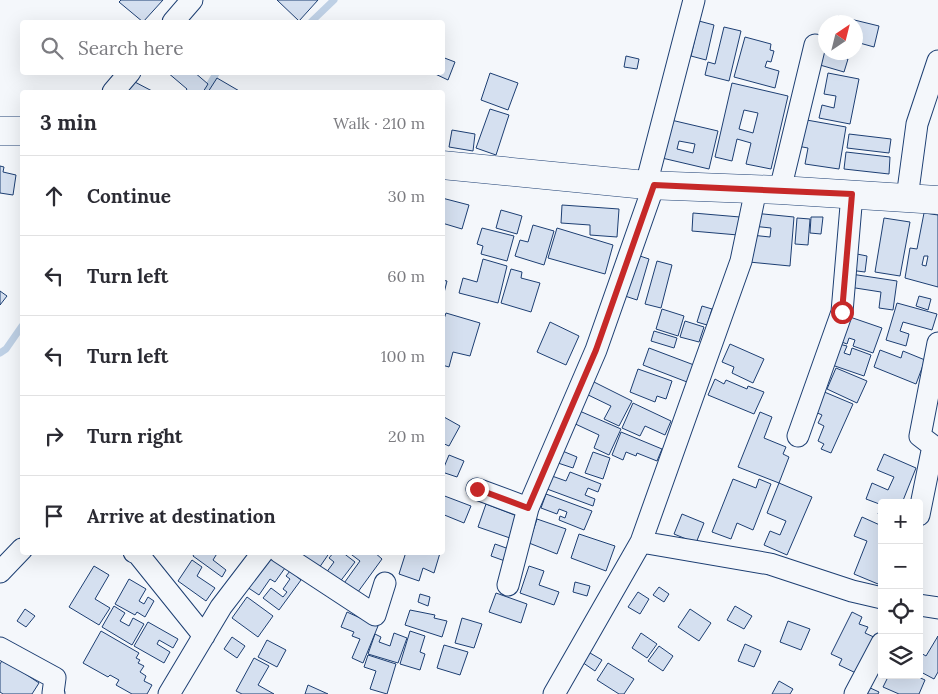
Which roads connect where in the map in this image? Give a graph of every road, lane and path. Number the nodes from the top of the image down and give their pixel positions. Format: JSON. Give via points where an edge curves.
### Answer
{"nodes":[{"id":1,"x":192,"y":0,"type":"edge"},
{"id":2,"x":694,"y":0,"type":"edge"},
{"id":3,"x":174,"y":20,"type":"edge"},
{"id":4,"x":815,"y":44,"type":"dead end"},
{"id":5,"x":938,"y":61,"type":"edge"},
{"id":6,"x":128,"y":75,"type":"edge"},
{"id":7,"x":116,"y":90,"type":"edge"},
{"id":8,"x":0,"y":131,"type":"edge"},
{"id":9,"x":20,"y":131,"type":"edge"},
{"id":10,"x":445,"y":165,"type":"edge"},
{"id":11,"x":650,"y":185,"type":"junction"},
{"id":12,"x":768,"y":189,"type":"junction"},
{"id":13,"x":852,"y":194,"type":"junction"},
{"id":14,"x":908,"y":198,"type":"junction"},
{"id":15,"x":938,"y":200,"type":"edge"},
{"id":16,"x":938,"y":343,"type":"edge"},
{"id":17,"x":798,"y":436,"type":"dead end"},
{"id":18,"x":477,"y":489,"type":"dead end"},
{"id":19,"x":922,"y":499,"type":"edge"},
{"id":20,"x":528,"y":508,"type":"junction"},
{"id":21,"x":640,"y":542,"type":"junction"},
{"id":22,"x":20,"y":552,"type":"edge"},
{"id":23,"x":139,"y":555,"type":"edge"},
{"id":24,"x":261,"y":555,"type":"edge"},
{"id":25,"x":284,"y":555,"type":"edge"},
{"id":26,"x":0,"y":572,"type":"edge"},
{"id":27,"x":385,"y":583,"type":"dead end"},
{"id":28,"x":508,"y":585,"type":"dead end"},
{"id":29,"x":878,"y":597,"type":"edge"},
{"id":30,"x":923,"y":606,"type":"edge"},
{"id":31,"x":938,"y":608,"type":"edge"},
{"id":32,"x":204,"y":636,"type":"junction"},
{"id":33,"x":0,"y":648,"type":"edge"},
{"id":34,"x":878,"y":651,"type":"edge"},
{"id":35,"x":53,"y":694,"type":"edge"},
{"id":36,"x":169,"y":694,"type":"edge"},
{"id":37,"x":554,"y":694,"type":"edge"},
{"id":38,"x":855,"y":694,"type":"edge"}],
"edges":[{"from":1,"to":3,"type":"street"},
{"from":2,"to":11,"type":"street"},
{"from":4,"to":12,"type":"street"},
{"from":5,"to":14,"type":"street","via":[[917,124]]},
{"from":6,"to":7,"type":"street"},
{"from":8,"to":9,"type":"street"},
{"from":10,"to":11,"type":"street"},
{"from":11,"to":12,"type":"street"},
{"from":11,"to":20,"type":"street","via":[[596,350]]},
{"from":12,"to":13,"type":"street"},
{"from":12,"to":21,"type":"street"},
{"from":13,"to":14,"type":"street"},
{"from":13,"to":17,"type":"street","via":[[842,312]]},
{"from":14,"to":15,"type":"street"},
{"from":16,"to":19,"type":"street","via":[[920,436],[933,446]]},
{"from":18,"to":20,"type":"street"},
{"from":20,"to":28,"type":"street"},
{"from":21,"to":29,"type":"street","via":[[770,564]]},
{"from":21,"to":37,"type":"street"},
{"from":22,"to":26,"type":"street"},
{"from":23,"to":32,"type":"street"},
{"from":24,"to":32,"type":"street","via":[[220,608]]},
{"from":25,"to":27,"type":"street","via":[[375,615]]},
{"from":30,"to":31,"type":"street"},
{"from":32,"to":36,"type":"street"},
{"from":33,"to":35,"type":"street","via":[[55,678]]},
{"from":34,"to":38,"type":"street"}]}
